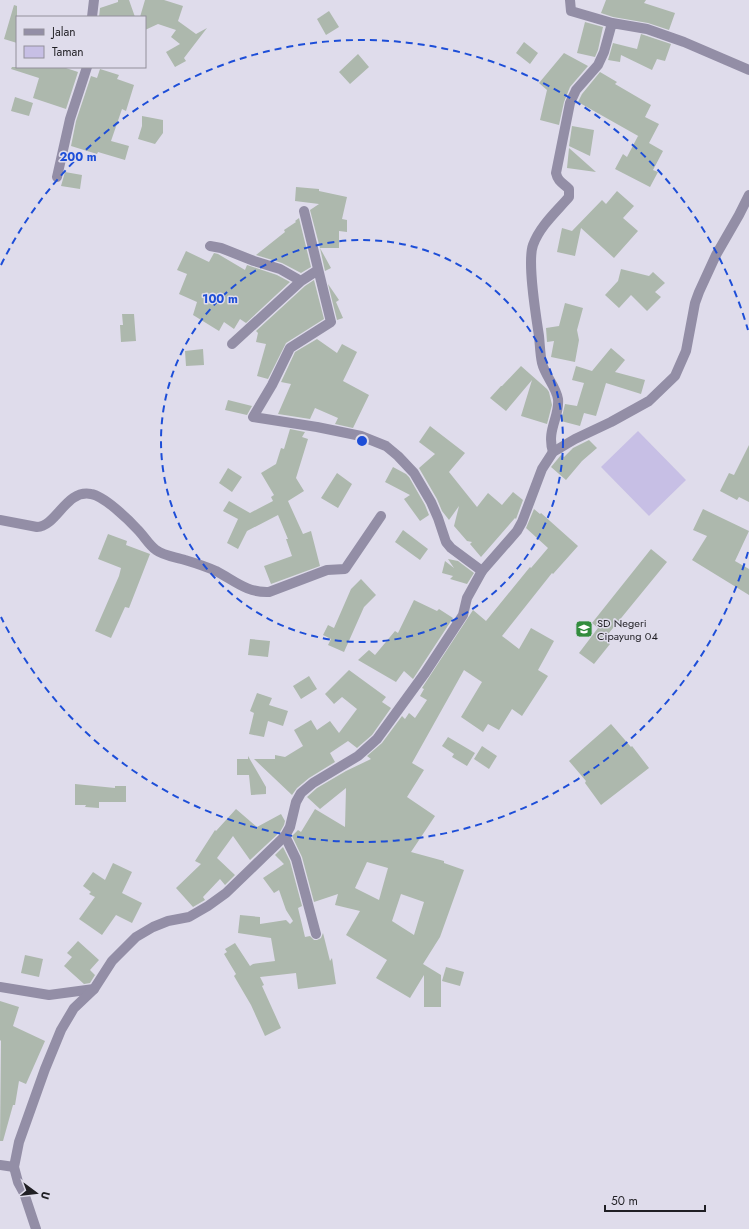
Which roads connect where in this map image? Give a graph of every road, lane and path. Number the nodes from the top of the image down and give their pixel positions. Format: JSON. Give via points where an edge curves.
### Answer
{"nodes":[{"id":1,"x":94,"y":0,"type":"edge"},
{"id":2,"x":570,"y":0,"type":"edge"},
{"id":3,"x":92,"y":16,"type":"edge"},
{"id":4,"x":612,"y":23,"type":"junction"},
{"id":5,"x":87,"y":68,"type":"edge"},
{"id":6,"x":749,"y":70,"type":"edge"},
{"id":7,"x":57,"y":177,"type":"dead end"},
{"id":8,"x":749,"y":195,"type":"edge"},
{"id":9,"x":304,"y":211,"type":"dead end"},
{"id":10,"x":210,"y":246,"type":"dead end"},
{"id":11,"x":318,"y":270,"type":"junction"},
{"id":12,"x":301,"y":281,"type":"junction"},
{"id":13,"x":232,"y":344,"type":"dead end"},
{"id":14,"x":554,"y":452,"type":"junction"},
{"id":15,"x":381,"y":516,"type":"dead end"},
{"id":16,"x":0,"y":520,"type":"edge"},
{"id":17,"x":482,"y":571,"type":"junction"},
{"id":18,"x":285,"y":836,"type":"junction"},
{"id":19,"x":316,"y":934,"type":"dead end"},
{"id":20,"x":0,"y":988,"type":"edge"},
{"id":21,"x":94,"y":990,"type":"junction"},
{"id":22,"x":0,"y":1165,"type":"edge"},
{"id":23,"x":14,"y":1167,"type":"junction"},
{"id":24,"x":36,"y":1229,"type":"edge"}],
"edges":[{"from":1,"to":3,"type":"street"},
{"from":2,"to":4,"type":"street","via":[[571,12]]},
{"from":4,"to":6,"type":"street","via":[[647,29]]},
{"from":4,"to":14,"type":"street","via":[[598,65],[576,90],[570,103],[556,173],[559,182],[569,189],[569,197],[537,236],[531,254],[541,357],[558,401],[552,427],[551,444]]},
{"from":5,"to":7,"type":"street","via":[[70,119]]},
{"from":8,"to":14,"type":"street","via":[[699,292],[686,352],[675,376],[649,401]]},
{"from":9,"to":11,"type":"street"},
{"from":10,"to":12,"type":"street","via":[[280,270]]},
{"from":11,"to":12,"type":"street"},
{"from":11,"to":17,"type":"street","via":[[331,322],[290,348],[253,417],[361,436],[386,446],[414,473],[431,502],[446,542]]},
{"from":12,"to":13,"type":"street"},
{"from":14,"to":17,"type":"street","via":[[542,469],[517,531]]},
{"from":15,"to":16,"type":"street","via":[[344,569],[327,570],[269,592],[252,591],[215,571],[162,554],[106,501],[91,494],[76,495],[42,527]]},
{"from":17,"to":18,"type":"street","via":[[449,638],[381,733],[358,756],[313,783],[302,793],[296,802],[290,828]]},
{"from":18,"to":19,"type":"street","via":[[296,859]]},
{"from":18,"to":21,"type":"street","via":[[226,893],[208,906],[189,917],[168,921],[136,937],[112,961]]},
{"from":20,"to":21,"type":"street","via":[[49,995]]},
{"from":21,"to":23,"type":"street","via":[[74,1008],[61,1030],[19,1142]]},
{"from":22,"to":23,"type":"street"},
{"from":23,"to":24,"type":"street"}]}
